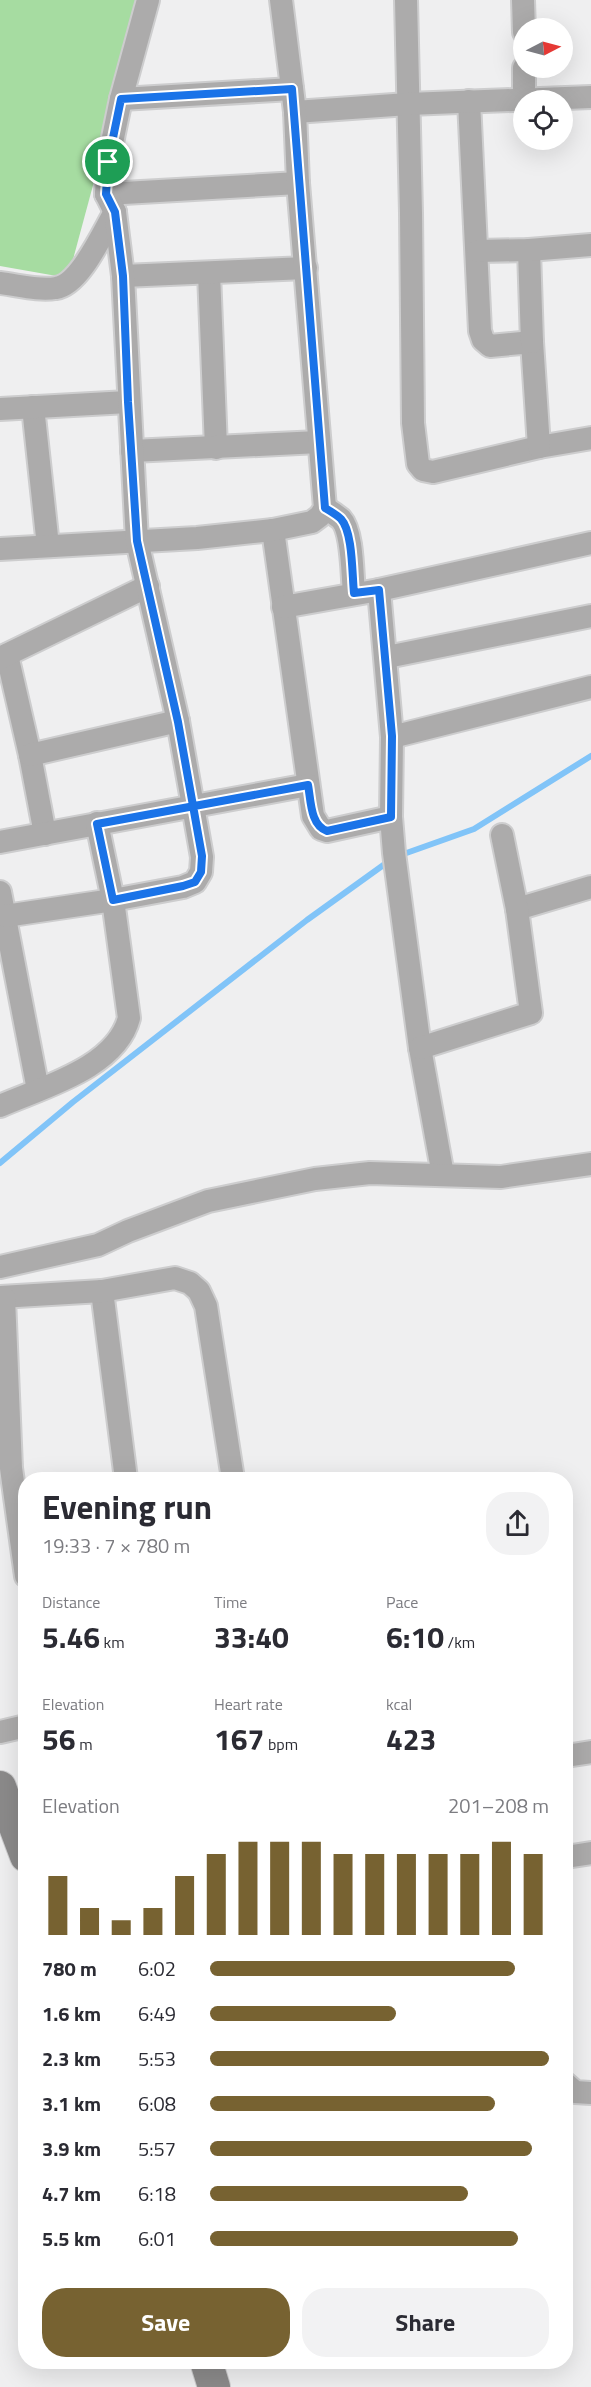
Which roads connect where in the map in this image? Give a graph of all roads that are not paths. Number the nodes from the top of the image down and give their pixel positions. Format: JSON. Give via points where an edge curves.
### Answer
{"nodes":[{"id":1,"x":148,"y":0,"type":"edge"},
{"id":2,"x":281,"y":0,"type":"edge"},
{"id":3,"x":406,"y":0,"type":"edge"},
{"id":4,"x":522,"y":0,"type":"edge"},
{"id":5,"x":523,"y":18,"type":"edge"},
{"id":6,"x":292,"y":89,"type":"junction"},
{"id":7,"x":591,"y":97,"type":"edge"},
{"id":8,"x":573,"y":98,"type":"edge"},
{"id":9,"x":121,"y":99,"type":"junction"},
{"id":10,"x":513,"y":99,"type":"edge"},
{"id":11,"x":469,"y":101,"type":"junction"},
{"id":12,"x":408,"y":104,"type":"junction"},
{"id":13,"x":295,"y":112,"type":"junction"},
{"id":14,"x":298,"y":183,"type":"junction"},
{"id":15,"x":110,"y":203,"type":"junction"},
{"id":16,"x":591,"y":245,"type":"edge"},
{"id":17,"x":529,"y":250,"type":"junction"},
{"id":18,"x":478,"y":251,"type":"junction"},
{"id":19,"x":306,"y":268,"type":"junction"},
{"id":20,"x":208,"y":273,"type":"junction"},
{"id":21,"x":123,"y":276,"type":"junction"},
{"id":22,"x":0,"y":283,"type":"edge"},
{"id":23,"x":532,"y":342,"type":"junction"},
{"id":24,"x":128,"y":402,"type":"junction"},
{"id":25,"x":33,"y":407,"type":"junction"},
{"id":26,"x":0,"y":410,"type":"edge"},
{"id":27,"x":591,"y":438,"type":"edge"},
{"id":28,"x":319,"y":442,"type":"junction"},
{"id":29,"x":539,"y":447,"type":"junction"},
{"id":30,"x":216,"y":448,"type":"junction"},
{"id":31,"x":132,"y":451,"type":"junction"},
{"id":32,"x":325,"y":508,"type":"junction"},
{"id":33,"x":273,"y":530,"type":"junction"},
{"id":34,"x":137,"y":541,"type":"junction"},
{"id":35,"x":591,"y":543,"type":"edge"},
{"id":36,"x":48,"y":546,"type":"junction"},
{"id":37,"x":0,"y":549,"type":"edge"},
{"id":38,"x":148,"y":586,"type":"junction"},
{"id":39,"x":379,"y":590,"type":"junction"},
{"id":40,"x":354,"y":593,"type":"junction"},
{"id":41,"x":283,"y":607,"type":"junction"},
{"id":42,"x":591,"y":616,"type":"edge"},
{"id":43,"x":4,"y":657,"type":"edge"},
{"id":44,"x":387,"y":657,"type":"junction"},
{"id":45,"x":591,"y":687,"type":"edge"},
{"id":46,"x":178,"y":722,"type":"junction"},
{"id":47,"x":392,"y":736,"type":"junction"},
{"id":48,"x":30,"y":754,"type":"junction"},
{"id":49,"x":308,"y":785,"type":"junction"},
{"id":50,"x":192,"y":805,"type":"junction"},
{"id":51,"x":391,"y":817,"type":"junction"},
{"id":52,"x":97,"y":824,"type":"junction"},
{"id":53,"x":45,"y":834,"type":"junction"},
{"id":54,"x":502,"y":835,"type":"dead end"},
{"id":55,"x":0,"y":842,"type":"edge"},
{"id":56,"x":591,"y":887,"type":"edge"},
{"id":57,"x":0,"y":892,"type":"edge"},
{"id":58,"x":113,"y":900,"type":"junction"},
{"id":59,"x":517,"y":909,"type":"junction"},
{"id":60,"x":4,"y":916,"type":"junction"},
{"id":61,"x":420,"y":1048,"type":"junction"},
{"id":62,"x":38,"y":1090,"type":"junction"},
{"id":63,"x":0,"y":1106,"type":"edge"},
{"id":64,"x":591,"y":1164,"type":"edge"},
{"id":65,"x":442,"y":1175,"type":"junction"},
{"id":66,"x":0,"y":1267,"type":"edge"},
{"id":67,"x":102,"y":1291,"type":"junction"},
{"id":68,"x":2,"y":1298,"type":"edge"},
{"id":69,"x":125,"y":1472,"type":"edge"},
{"id":70,"x":232,"y":1472,"type":"edge"},
{"id":71,"x":18,"y":1520,"type":"edge"},
{"id":72,"x":18,"y":1728,"type":"edge"},
{"id":73,"x":0,"y":1732,"type":"edge"},
{"id":74,"x":591,"y":1752,"type":"edge"},
{"id":75,"x":573,"y":1755,"type":"edge"},
{"id":76,"x":0,"y":1787,"type":"edge"},
{"id":77,"x":18,"y":1835,"type":"edge"},
{"id":78,"x":591,"y":1853,"type":"edge"},
{"id":79,"x":573,"y":1856,"type":"edge"},
{"id":80,"x":573,"y":2090,"type":"edge"},
{"id":81,"x":591,"y":2093,"type":"edge"},
{"id":82,"x":209,"y":2369,"type":"edge"},
{"id":83,"x":214,"y":2387,"type":"edge"}],
"edges":[{"from":1,"to":9,"type":"street"},
{"from":2,"to":6,"type":"street"},
{"from":3,"to":12,"type":"street"},
{"from":4,"to":5,"type":"street"},
{"from":6,"to":9,"type":"street"},
{"from":6,"to":13,"type":"street"},
{"from":7,"to":8,"type":"street"},
{"from":9,"to":15,"type":"street","via":[[108,162]]},
{"from":10,"to":11,"type":"street"},
{"from":11,"to":12,"type":"street"},
{"from":11,"to":18,"type":"street"},
{"from":12,"to":13,"type":"street"},
{"from":12,"to":29,"type":"street","via":[[413,423],[418,464],[433,472]]},
{"from":13,"to":14,"type":"street"},
{"from":14,"to":15,"type":"street"},
{"from":14,"to":19,"type":"street"},
{"from":15,"to":21,"type":"street"},
{"from":15,"to":22,"type":"street","via":[[80,272],[71,281],[59,288],[44,289]]},
{"from":16,"to":17,"type":"street"},
{"from":17,"to":18,"type":"street"},
{"from":17,"to":23,"type":"street"},
{"from":18,"to":23,"type":"street","via":[[483,340],[490,346]]},
{"from":19,"to":20,"type":"street"},
{"from":19,"to":28,"type":"street"},
{"from":20,"to":21,"type":"street"},
{"from":20,"to":30,"type":"street"},
{"from":21,"to":24,"type":"street"},
{"from":23,"to":29,"type":"street"},
{"from":24,"to":25,"type":"street"},
{"from":24,"to":31,"type":"street"},
{"from":25,"to":26,"type":"street"},
{"from":25,"to":36,"type":"street"},
{"from":27,"to":29,"type":"street"},
{"from":28,"to":30,"type":"street"},
{"from":28,"to":32,"type":"street"},
{"from":30,"to":31,"type":"street"},
{"from":31,"to":34,"type":"street"},
{"from":32,"to":33,"type":"street","via":[[312,522]]},
{"from":32,"to":40,"type":"street","via":[[345,526]]},
{"from":33,"to":34,"type":"street"},
{"from":33,"to":41,"type":"street"},
{"from":34,"to":36,"type":"street"},
{"from":34,"to":38,"type":"street"},
{"from":35,"to":39,"type":"street"},
{"from":36,"to":37,"type":"street"},
{"from":38,"to":43,"type":"street"},
{"from":38,"to":46,"type":"street"},
{"from":39,"to":40,"type":"street"},
{"from":39,"to":44,"type":"street"},
{"from":40,"to":41,"type":"street"},
{"from":41,"to":49,"type":"street"},
{"from":42,"to":44,"type":"street"},
{"from":43,"to":48,"type":"street"},
{"from":44,"to":47,"type":"street"},
{"from":45,"to":47,"type":"street"},
{"from":46,"to":48,"type":"street"},
{"from":46,"to":50,"type":"street"},
{"from":47,"to":51,"type":"street"},
{"from":48,"to":53,"type":"street"},
{"from":49,"to":50,"type":"street"},
{"from":49,"to":51,"type":"street","via":[[314,816],[321,829]]},
{"from":50,"to":52,"type":"street"},
{"from":50,"to":58,"type":"street","via":[[202,856],[201,872],[195,882]]},
{"from":51,"to":61,"type":"street"},
{"from":52,"to":53,"type":"street"},
{"from":52,"to":58,"type":"street"},
{"from":53,"to":55,"type":"street"},
{"from":54,"to":59,"type":"street"},
{"from":56,"to":59,"type":"street"},
{"from":57,"to":60,"type":"street"},
{"from":58,"to":60,"type":"street"},
{"from":58,"to":62,"type":"street","via":[[129,1018],[125,1032],[111,1050],[78,1072]]},
{"from":59,"to":61,"type":"street","via":[[531,1013]]},
{"from":60,"to":62,"type":"street"},
{"from":61,"to":65,"type":"street"},
{"from":62,"to":63,"type":"street"},
{"from":64,"to":65,"type":"street","via":[[501,1177]]},
{"from":65,"to":66,"type":"street","via":[[370,1173],[268,1188],[208,1202],[98,1245]]},
{"from":67,"to":68,"type":"street"},
{"from":67,"to":69,"type":"street"},
{"from":67,"to":70,"type":"street","via":[[175,1278],[199,1291],[206,1306]]},
{"from":68,"to":71,"type":"street","via":[[11,1468]]},
{"from":72,"to":73,"type":"street"},
{"from":74,"to":75,"type":"street"},
{"from":76,"to":77,"type":"street"},
{"from":78,"to":79,"type":"street"},
{"from":80,"to":81,"type":"street"},
{"from":82,"to":83,"type":"street"}]}
